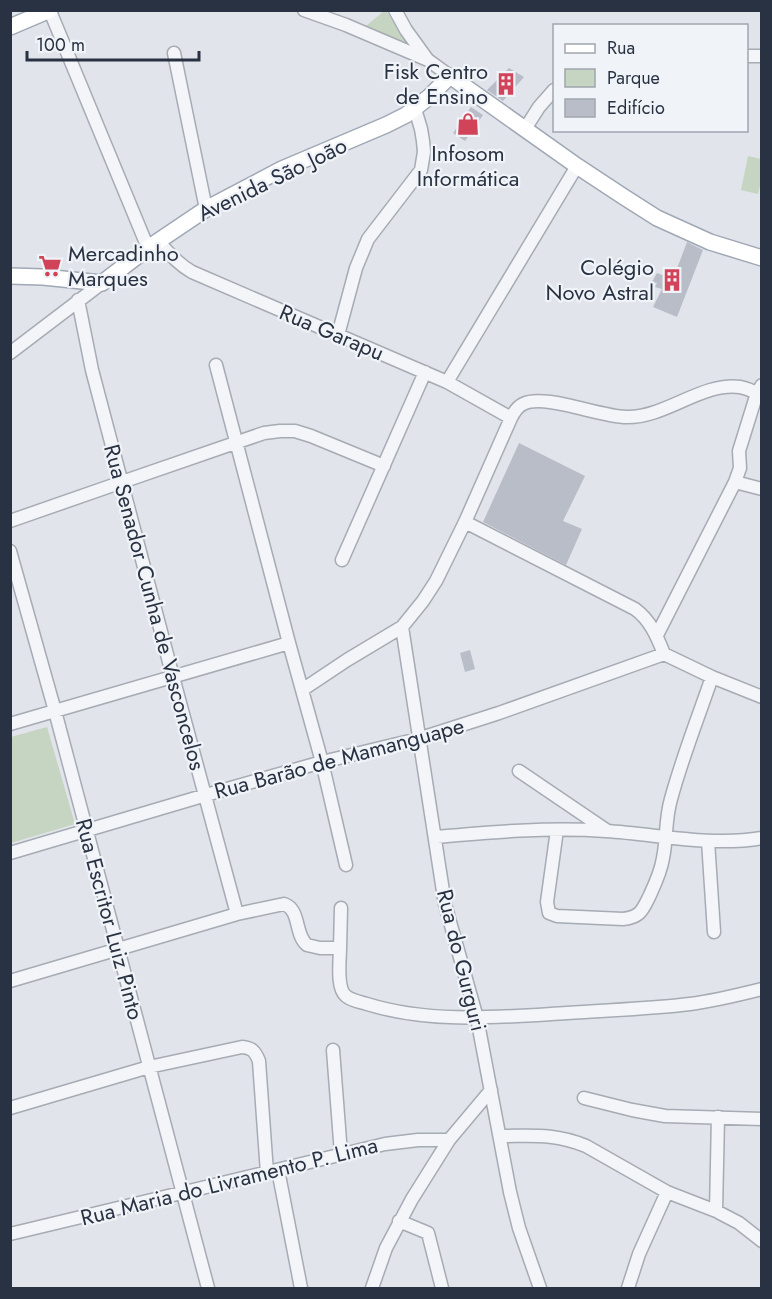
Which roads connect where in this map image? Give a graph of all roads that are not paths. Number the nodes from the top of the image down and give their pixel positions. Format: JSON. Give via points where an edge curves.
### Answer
{"nodes":[{"id":1,"x":50,"y":10,"type":"edge"},
{"id":2,"x":304,"y":10,"type":"edge"},
{"id":3,"x":395,"y":10,"type":"edge"},
{"id":4,"x":10,"y":27,"type":"edge"},
{"id":5,"x":174,"y":53,"type":"dead end"},
{"id":6,"x":428,"y":60,"type":"junction"},
{"id":7,"x":450,"y":76,"type":"junction"},
{"id":8,"x":553,"y":92,"type":"edge"},
{"id":9,"x":414,"y":109,"type":"junction"},
{"id":10,"x":525,"y":129,"type":"junction"},
{"id":11,"x":577,"y":166,"type":"junction"},
{"id":12,"x":206,"y":208,"type":"junction"},
{"id":13,"x":153,"y":244,"type":"junction"},
{"id":14,"x":762,"y":258,"type":"edge"},
{"id":15,"x":10,"y":276,"type":"edge"},
{"id":16,"x":102,"y":283,"type":"junction"},
{"id":17,"x":78,"y":300,"type":"junction"},
{"id":18,"x":338,"y":335,"type":"junction"},
{"id":19,"x":10,"y":353,"type":"edge"},
{"id":20,"x":216,"y":365,"type":"dead end"},
{"id":21,"x":425,"y":372,"type":"junction"},
{"id":22,"x":447,"y":382,"type":"junction"},
{"id":23,"x":760,"y":389,"type":"edge"},
{"id":24,"x":511,"y":418,"type":"junction"},
{"id":25,"x":237,"y":443,"type":"junction"},
{"id":26,"x":384,"y":466,"type":"junction"},
{"id":27,"x":122,"y":482,"type":"junction"},
{"id":28,"x":735,"y":482,"type":"junction"},
{"id":29,"x":762,"y":489,"type":"edge"},
{"id":30,"x":10,"y":521,"type":"edge"},
{"id":31,"x":465,"y":522,"type":"junction"},
{"id":32,"x":10,"y":551,"type":"edge"},
{"id":33,"x":342,"y":560,"type":"dead end"},
{"id":34,"x":402,"y":627,"type":"junction"},
{"id":35,"x":657,"y":635,"type":"junction"},
{"id":36,"x":289,"y":643,"type":"junction"},
{"id":37,"x":664,"y":654,"type":"junction"},
{"id":38,"x":172,"y":677,"type":"junction"},
{"id":39,"x":712,"y":677,"type":"junction"},
{"id":40,"x":302,"y":690,"type":"junction"},
{"id":41,"x":762,"y":697,"type":"edge"},
{"id":42,"x":55,"y":711,"type":"junction"},
{"id":43,"x":10,"y":724,"type":"edge"},
{"id":44,"x":418,"y":739,"type":"junction"},
{"id":45,"x":322,"y":762,"type":"junction"},
{"id":46,"x":519,"y":771,"type":"dead end"},
{"id":47,"x":206,"y":795,"type":"junction"},
{"id":48,"x":557,"y":830,"type":"junction"},
{"id":49,"x":86,"y":831,"type":"junction"},
{"id":50,"x":607,"y":831,"type":"junction"},
{"id":51,"x":436,"y":837,"type":"junction"},
{"id":52,"x":666,"y":837,"type":"junction"},
{"id":53,"x":762,"y":838,"type":"edge"},
{"id":54,"x":708,"y":841,"type":"junction"},
{"id":55,"x":10,"y":853,"type":"edge"},
{"id":56,"x":346,"y":864,"type":"dead end"},
{"id":57,"x":340,"y":908,"type":"dead end"},
{"id":58,"x":237,"y":914,"type":"junction"},
{"id":59,"x":714,"y":932,"type":"dead end"},
{"id":60,"x":340,"y":948,"type":"junction"},
{"id":61,"x":118,"y":950,"type":"junction"},
{"id":62,"x":10,"y":981,"type":"edge"},
{"id":63,"x":762,"y":989,"type":"edge"},
{"id":64,"x":477,"y":1018,"type":"junction"},
{"id":65,"x":333,"y":1050,"type":"dead end"},
{"id":66,"x":149,"y":1067,"type":"junction"},
{"id":67,"x":491,"y":1090,"type":"junction"},
{"id":68,"x":584,"y":1098,"type":"dead end"},
{"id":69,"x":10,"y":1108,"type":"edge"},
{"id":70,"x":718,"y":1117,"type":"junction"},
{"id":71,"x":762,"y":1119,"type":"edge"},
{"id":72,"x":500,"y":1136,"type":"junction"},
{"id":73,"x":449,"y":1140,"type":"junction"},
{"id":74,"x":340,"y":1154,"type":"junction"},
{"id":75,"x":272,"y":1171,"type":"junction"},
{"id":76,"x":182,"y":1192,"type":"junction"},
{"id":77,"x":667,"y":1192,"type":"junction"},
{"id":78,"x":716,"y":1211,"type":"junction"},
{"id":79,"x":399,"y":1221,"type":"junction"},
{"id":80,"x":10,"y":1234,"type":"edge"},
{"id":81,"x":762,"y":1241,"type":"edge"},
{"id":82,"x":208,"y":1288,"type":"edge"},
{"id":83,"x":301,"y":1288,"type":"edge"},
{"id":84,"x":372,"y":1288,"type":"edge"},
{"id":85,"x":442,"y":1288,"type":"edge"},
{"id":86,"x":540,"y":1288,"type":"edge"},
{"id":87,"x":628,"y":1288,"type":"edge"}],
"edges":[{"from":1,"to":4,"type":"main road"},
{"from":1,"to":13,"type":"street"},
{"from":2,"to":6,"type":"street"},
{"from":3,"to":6,"type":"street"},
{"from":5,"to":12,"type":"street"},
{"from":6,"to":7,"type":"street"},
{"from":7,"to":9,"type":"main road","name":"Avenida São João"},
{"from":7,"to":10,"type":"main road"},
{"from":8,"to":10,"type":"street"},
{"from":9,"to":12,"type":"main road","name":"Avenida São João","via":[[397,121],[282,169]]},
{"from":9,"to":18,"type":"street","via":[[423,141],[421,170],[368,238]]},
{"from":10,"to":11,"type":"main road"},
{"from":11,"to":14,"type":"main road","via":[[657,218],[710,242]]},
{"from":11,"to":22,"type":"street"},
{"from":12,"to":13,"type":"main road","name":"Avenida São João"},
{"from":13,"to":16,"type":"main road","name":"Avenida São João"},
{"from":13,"to":18,"type":"street","name":"Rua Garapu","via":[[192,272]]},
{"from":15,"to":16,"type":"main road"},
{"from":16,"to":17,"type":"street","name":"Avenida São João"},
{"from":17,"to":19,"type":"street","name":"Avenida São João"},
{"from":17,"to":27,"type":"street","name":"Rua Senador Cunha de Vasconcelos"},
{"from":18,"to":21,"type":"street","name":"Rua Garapu"},
{"from":20,"to":25,"type":"street"},
{"from":21,"to":22,"type":"street","name":"Rua Garapu"},
{"from":21,"to":26,"type":"street"},
{"from":22,"to":24,"type":"street","name":"Rua Garapu"},
{"from":23,"to":24,"type":"street","via":[[718,388],[630,417],[537,401],[523,403]]},
{"from":23,"to":28,"type":"street","via":[[739,451],[740,468]]},
{"from":24,"to":31,"type":"street"},
{"from":25,"to":26,"type":"street","via":[[264,434],[295,431]]},
{"from":25,"to":27,"type":"street"},
{"from":25,"to":36,"type":"street"},
{"from":26,"to":33,"type":"street"},
{"from":27,"to":30,"type":"street"},
{"from":27,"to":38,"type":"street","name":"Rua Senador Cunha de Vasconcelos"},
{"from":28,"to":29,"type":"street"},
{"from":28,"to":35,"type":"street"},
{"from":31,"to":34,"type":"street","via":[[436,581]]},
{"from":31,"to":35,"type":"street","via":[[625,603],[644,615]]},
{"from":32,"to":42,"type":"street","name":"Rua Escritor Luiz Pinto"},
{"from":34,"to":40,"type":"street"},
{"from":34,"to":44,"type":"street","name":"Rua do Gurguri"},
{"from":35,"to":37,"type":"street"},
{"from":36,"to":38,"type":"street"},
{"from":36,"to":40,"type":"street"},
{"from":37,"to":39,"type":"street"},
{"from":37,"to":44,"type":"street","name":"Rua Barão de Mamanguape"},
{"from":38,"to":42,"type":"street"},
{"from":38,"to":47,"type":"street","name":"Rua Senador Cunha de Vasconcelos"},
{"from":39,"to":41,"type":"street"},
{"from":39,"to":52,"type":"street","via":[[671,799]]},
{"from":40,"to":45,"type":"street"},
{"from":42,"to":43,"type":"street"},
{"from":42,"to":49,"type":"street","name":"Rua Escritor Luiz Pinto"},
{"from":44,"to":45,"type":"street","name":"Rua Barão de Mamanguape"},
{"from":44,"to":51,"type":"street","name":"Rua do Gurguri"},
{"from":45,"to":47,"type":"street","name":"Rua Barão de Mamanguape"},
{"from":45,"to":56,"type":"street"},
{"from":46,"to":50,"type":"street"},
{"from":47,"to":49,"type":"street","name":"Rua Barão de Mamanguape"},
{"from":47,"to":58,"type":"street","name":"Rua Senador Cunha de Vasconcelos"},
{"from":48,"to":50,"type":"street"},
{"from":48,"to":51,"type":"street"},
{"from":48,"to":52,"type":"street","via":[[547,902],[549,912],[557,916],[637,916],[657,880]]},
{"from":49,"to":55,"type":"street","name":"Rua Barão de Mamanguape"},
{"from":49,"to":61,"type":"street","name":"Rua Escritor Luiz Pinto"},
{"from":50,"to":52,"type":"street"},
{"from":51,"to":64,"type":"street","name":"Rua do Gurguri","via":[[450,925]]},
{"from":52,"to":54,"type":"street"},
{"from":53,"to":54,"type":"street"},
{"from":54,"to":59,"type":"street"},
{"from":57,"to":60,"type":"street"},
{"from":58,"to":60,"type":"street","via":[[284,904],[293,911],[300,937],[307,945]]},
{"from":58,"to":61,"type":"street"},
{"from":60,"to":64,"type":"street","via":[[341,990],[350,998],[407,1013]]},
{"from":61,"to":62,"type":"street"},
{"from":61,"to":66,"type":"street","name":"Rua Escritor Luiz Pinto"},
{"from":63,"to":64,"type":"street","via":[[690,1004]]},
{"from":64,"to":67,"type":"street","name":"Rua do Gurguri"},
{"from":65,"to":74,"type":"street"},
{"from":66,"to":69,"type":"street"},
{"from":66,"to":75,"type":"street","via":[[242,1047],[253,1050],[258,1061]]},
{"from":66,"to":76,"type":"street","name":"Rua Escritor Luiz Pinto"},
{"from":67,"to":72,"type":"street","name":"Rua do Gurguri"},
{"from":67,"to":73,"type":"street"},
{"from":68,"to":70,"type":"street","via":[[649,1114]]},
{"from":70,"to":71,"type":"street"},
{"from":70,"to":78,"type":"street"},
{"from":72,"to":77,"type":"street","via":[[549,1136],[574,1141]]},
{"from":72,"to":86,"type":"street","name":"Rua do Gurguri","via":[[519,1228]]},
{"from":73,"to":74,"type":"street","name":"Rua Maria do Livramento P. Lima","via":[[404,1141]]},
{"from":73,"to":79,"type":"street"},
{"from":74,"to":75,"type":"street","name":"Rua Maria do Livramento P. Lima"},
{"from":75,"to":76,"type":"street","name":"Rua Maria do Livramento P. Lima"},
{"from":75,"to":83,"type":"street"},
{"from":76,"to":80,"type":"street","name":"Rua Maria do Livramento P. Lima"},
{"from":76,"to":82,"type":"street","name":"Rua Escritor Luiz Pinto"},
{"from":77,"to":78,"type":"street"},
{"from":77,"to":87,"type":"street"},
{"from":78,"to":81,"type":"street"},
{"from":79,"to":84,"type":"street"},
{"from":79,"to":85,"type":"street","via":[[428,1233]]}]}
